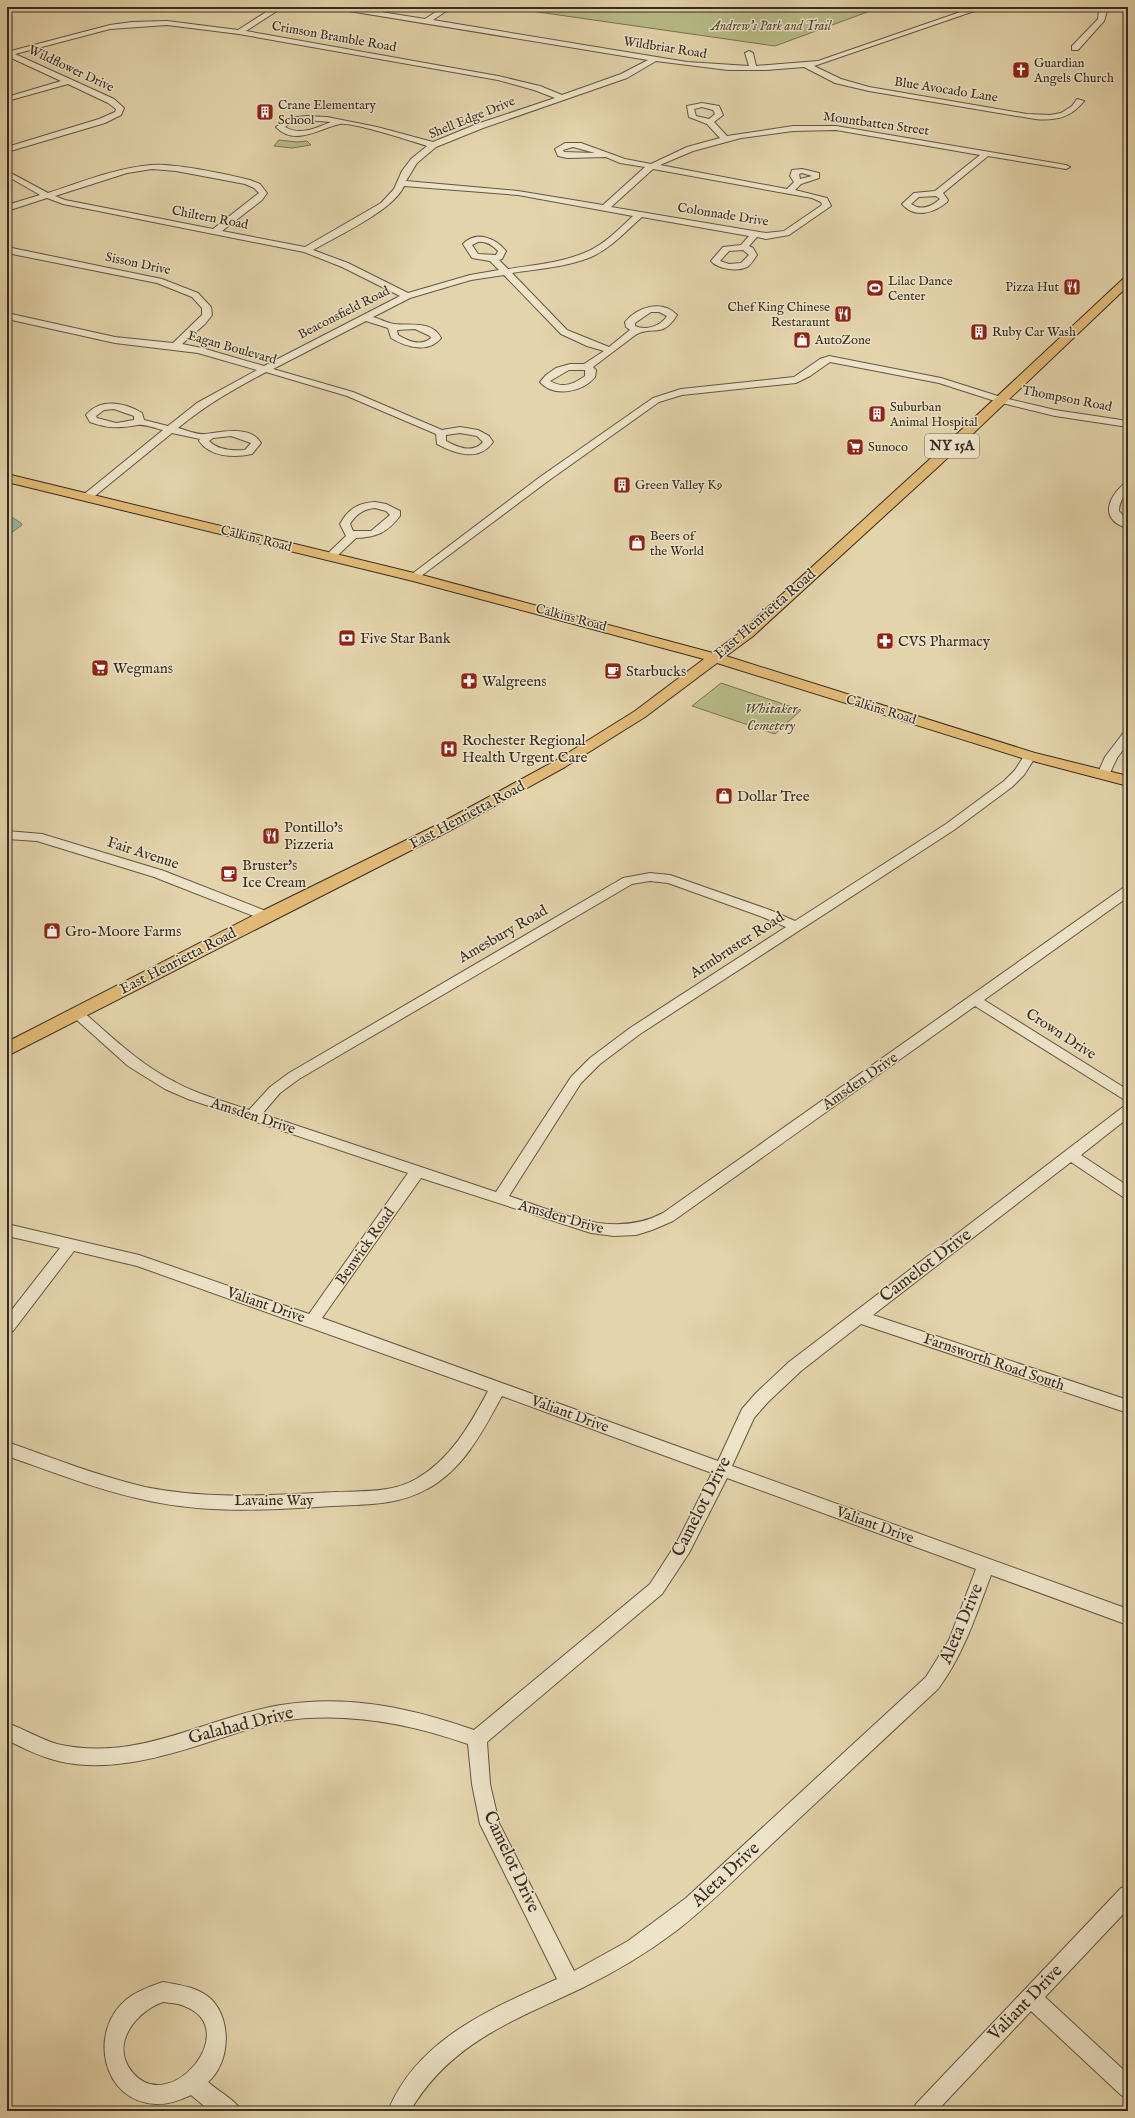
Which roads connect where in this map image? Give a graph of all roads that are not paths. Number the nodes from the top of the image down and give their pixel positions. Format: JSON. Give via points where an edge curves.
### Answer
{"nodes":[{"id":1,"x":20,"y":7,"type":"edge"},
{"id":2,"x":279,"y":7,"type":"edge"},
{"id":3,"x":338,"y":7,"type":"edge"},
{"id":4,"x":448,"y":7,"type":"edge"},
{"id":5,"x":982,"y":7,"type":"edge"},
{"id":6,"x":1100,"y":7,"type":"edge"},
{"id":7,"x":7,"y":10,"type":"edge"},
{"id":8,"x":427,"y":21,"type":"junction"},
{"id":9,"x":239,"y":32,"type":"junction"},
{"id":10,"x":1075,"y":48,"type":"dead end"},
{"id":11,"x":749,"y":53,"type":"dead end"},
{"id":12,"x":8,"y":54,"type":"edge"},
{"id":13,"x":655,"y":59,"type":"junction"},
{"id":14,"x":807,"y":65,"type":"junction"},
{"id":15,"x":753,"y":68,"type":"junction"},
{"id":16,"x":69,"y":81,"type":"junction"},
{"id":17,"x":560,"y":98,"type":"junction"},
{"id":18,"x":7,"y":99,"type":"edge"},
{"id":19,"x":1080,"y":101,"type":"dead end"},
{"id":20,"x":339,"y":122,"type":"junction"},
{"id":21,"x":710,"y":122,"type":"dead end"},
{"id":22,"x":726,"y":140,"type":"junction"},
{"id":23,"x":433,"y":145,"type":"junction"},
{"id":24,"x":7,"y":150,"type":"edge"},
{"id":25,"x":987,"y":153,"type":"junction"},
{"id":26,"x":605,"y":155,"type":"dead end"},
{"id":27,"x":651,"y":167,"type":"junction"},
{"id":28,"x":1066,"y":167,"type":"dead end"},
{"id":29,"x":7,"y":173,"type":"edge"},
{"id":30,"x":798,"y":182,"type":"dead end"},
{"id":31,"x":402,"y":183,"type":"junction"},
{"id":32,"x":789,"y":191,"type":"junction"},
{"id":33,"x":937,"y":193,"type":"dead end"},
{"id":34,"x":48,"y":196,"type":"junction"},
{"id":35,"x":606,"y":207,"type":"junction"},
{"id":36,"x":7,"y":208,"type":"edge"},
{"id":37,"x":640,"y":214,"type":"junction"},
{"id":38,"x":215,"y":232,"type":"junction"},
{"id":39,"x":754,"y":235,"type":"junction"},
{"id":40,"x":744,"y":247,"type":"dead end"},
{"id":41,"x":7,"y":250,"type":"edge"},
{"id":42,"x":306,"y":250,"type":"junction"},
{"id":43,"x":493,"y":258,"type":"dead end"},
{"id":44,"x":506,"y":272,"type":"junction"},
{"id":45,"x":1128,"y":280,"type":"edge"},
{"id":46,"x":407,"y":296,"type":"junction"},
{"id":47,"x":7,"y":316,"type":"edge"},
{"id":48,"x":364,"y":317,"type":"junction"},
{"id":49,"x":393,"y":327,"type":"dead end"},
{"id":50,"x":637,"y":330,"type":"dead end"},
{"id":51,"x":175,"y":346,"type":"junction"},
{"id":52,"x":610,"y":350,"type":"junction"},
{"id":53,"x":587,"y":367,"type":"dead end"},
{"id":54,"x":263,"y":370,"type":"junction"},
{"id":55,"x":1001,"y":400,"type":"junction"},
{"id":56,"x":139,"y":422,"type":"dead end"},
{"id":57,"x":1128,"y":424,"type":"edge"},
{"id":58,"x":170,"y":429,"type":"junction"},
{"id":59,"x":442,"y":432,"type":"dead end"},
{"id":60,"x":205,"y":437,"type":"dead end"},
{"id":61,"x":7,"y":478,"type":"edge"},
{"id":62,"x":1128,"y":485,"type":"edge"},
{"id":63,"x":87,"y":497,"type":"junction"},
{"id":64,"x":1128,"y":525,"type":"edge"},
{"id":65,"x":353,"y":535,"type":"dead end"},
{"id":66,"x":330,"y":557,"type":"junction"},
{"id":67,"x":413,"y":577,"type":"junction"},
{"id":68,"x":716,"y":658,"type":"junction"},
{"id":69,"x":1128,"y":735,"type":"edge"},
{"id":70,"x":1030,"y":756,"type":"junction"},
{"id":71,"x":1103,"y":775,"type":"junction"},
{"id":72,"x":1128,"y":781,"type":"edge"},
{"id":73,"x":7,"y":835,"type":"edge"},
{"id":74,"x":1128,"y":891,"type":"edge"},
{"id":75,"x":266,"y":916,"type":"junction"},
{"id":76,"x":794,"y":926,"type":"junction"},
{"id":77,"x":975,"y":1000,"type":"junction"},
{"id":78,"x":76,"y":1013,"type":"junction"},
{"id":79,"x":7,"y":1050,"type":"edge"},
{"id":80,"x":1128,"y":1097,"type":"edge"},
{"id":81,"x":1128,"y":1111,"type":"edge"},
{"id":82,"x":252,"y":1116,"type":"junction"},
{"id":83,"x":1071,"y":1155,"type":"junction"},
{"id":84,"x":418,"y":1171,"type":"junction"},
{"id":85,"x":1128,"y":1193,"type":"edge"},
{"id":86,"x":500,"y":1198,"type":"junction"},
{"id":87,"x":7,"y":1230,"type":"edge"},
{"id":88,"x":71,"y":1245,"type":"junction"},
{"id":89,"x":859,"y":1317,"type":"junction"},
{"id":90,"x":312,"y":1321,"type":"junction"},
{"id":91,"x":7,"y":1327,"type":"edge"},
{"id":92,"x":498,"y":1388,"type":"junction"},
{"id":93,"x":1128,"y":1407,"type":"edge"},
{"id":94,"x":7,"y":1449,"type":"edge"},
{"id":95,"x":722,"y":1469,"type":"junction"},
{"id":96,"x":985,"y":1566,"type":"junction"},
{"id":97,"x":1128,"y":1617,"type":"edge"},
{"id":98,"x":7,"y":1731,"type":"edge"},
{"id":99,"x":478,"y":1739,"type":"junction"},
{"id":100,"x":1128,"y":1895,"type":"edge"},
{"id":101,"x":569,"y":1983,"type":"junction"},
{"id":102,"x":1031,"y":1998,"type":"junction"},
{"id":103,"x":193,"y":2083,"type":"junction"},
{"id":104,"x":1128,"y":2088,"type":"edge"},
{"id":105,"x":231,"y":2111,"type":"edge"},
{"id":106,"x":398,"y":2111,"type":"edge"},
{"id":107,"x":923,"y":2111,"type":"edge"}],
"edges":[{"from":1,"to":7,"type":"street"},
{"from":2,"to":9,"type":"street"},
{"from":3,"to":8,"type":"street","name":"Wildbriar Road"},
{"from":4,"to":8,"type":"street"},
{"from":5,"to":14,"type":"street","name":"Wildbriar Road","via":[[840,57]]},
{"from":6,"to":10,"type":"street","via":[[1103,11],[1101,19]]},
{"from":8,"to":13,"type":"street","name":"Wildbriar Road"},
{"from":9,"to":12,"type":"street","name":"Crimson Bramble Road","via":[[179,24],[132,24],[98,29]]},
{"from":9,"to":17,"type":"street","name":"Crimson Bramble Road","via":[[498,78],[537,88]]},
{"from":11,"to":15,"type":"street"},
{"from":12,"to":16,"type":"street","name":"Wildflower Drive"},
{"from":13,"to":15,"type":"street","name":"Wildbriar Road","via":[[700,66]]},
{"from":13,"to":17,"type":"street","name":"Shell Edge Drive","via":[[624,76]]},
{"from":14,"to":15,"type":"street","name":"Wildbriar Road"},
{"from":14,"to":19,"type":"street","name":"Blue Avocado Lane","via":[[838,80],[869,89],[1027,116],[1064,115],[1071,112]]},
{"from":16,"to":18,"type":"street"},
{"from":16,"to":24,"type":"street","name":"Wildflower Drive","via":[[116,103],[120,108],[118,113],[102,121]]},
{"from":17,"to":23,"type":"street","name":"Shell Edge Drive"},
{"from":20,"to":20,"type":"street","via":[[298,117],[282,123],[280,128],[292,133],[306,133]]},
{"from":20,"to":23,"type":"street"},
{"from":21,"to":22,"type":"street"},
{"from":22,"to":25,"type":"street","name":"Mountbatten Street","via":[[793,128],[828,127]]},
{"from":22,"to":27,"type":"street","name":"Mountbatten Street","via":[[693,148]]},
{"from":23,"to":31,"type":"street","name":"Shell Edge Drive","via":[[414,161],[406,171]]},
{"from":25,"to":28,"type":"street","name":"Mountbatten Street"},
{"from":25,"to":33,"type":"street"},
{"from":26,"to":27,"type":"street","name":"Colonnade Drive"},
{"from":27,"to":32,"type":"street","name":"Colonnade Drive"},
{"from":27,"to":35,"type":"street","name":"Mountbatten Street"},
{"from":29,"to":34,"type":"street","name":"Chiltern Road"},
{"from":30,"to":32,"type":"street"},
{"from":31,"to":35,"type":"street","name":"Colonnade Drive","via":[[498,190]]},
{"from":31,"to":42,"type":"street","name":"Shell Edge Drive","via":[[393,196],[376,210]]},
{"from":32,"to":39,"type":"street","name":"Colonnade Drive","via":[[818,197],[826,202],[826,206],[783,234]]},
{"from":34,"to":36,"type":"street"},
{"from":34,"to":38,"type":"street","name":"Chiltern Road","via":[[73,204]]},
{"from":34,"to":38,"type":"street","via":[[126,171],[152,168],[200,173],[247,182],[260,188],[263,193],[259,198]]},
{"from":35,"to":37,"type":"street","name":"Colonnade Drive"},
{"from":37,"to":39,"type":"street","name":"Colonnade Drive"},
{"from":37,"to":44,"type":"street","name":"Beaconsfield Road","via":[[609,242],[588,255]]},
{"from":38,"to":42,"type":"street","name":"Chiltern Road"},
{"from":39,"to":40,"type":"street"},
{"from":41,"to":51,"type":"street","name":"Sisson Drive","via":[[158,281],[195,295],[206,307],[206,315],[202,322]]},
{"from":42,"to":46,"type":"street","name":"Chiltern Road","via":[[345,265]]},
{"from":43,"to":44,"type":"street"},
{"from":44,"to":46,"type":"street","name":"Beaconsfield Road","via":[[458,281]]},
{"from":44,"to":52,"type":"street","via":[[564,332],[576,339]]},
{"from":45,"to":55,"type":"main road","name":"East Henrietta Road","number":"NY 15A"},
{"from":46,"to":48,"type":"street","name":"Beaconsfield Road"},
{"from":47,"to":51,"type":"street","name":"Eagan Boulevard","via":[[115,340]]},
{"from":48,"to":49,"type":"street"},
{"from":48,"to":54,"type":"street","name":"Beaconsfield Road"},
{"from":50,"to":52,"type":"street"},
{"from":51,"to":54,"type":"street","name":"Eagan Boulevard"},
{"from":52,"to":53,"type":"street"},
{"from":54,"to":58,"type":"street","name":"Beaconsfield Road","via":[[212,397]]},
{"from":54,"to":59,"type":"street","name":"Eagan Boulevard","via":[[350,394]]},
{"from":55,"to":57,"type":"street","name":"Thompson Road","via":[[1055,413]]},
{"from":55,"to":67,"type":"street","name":"Thompson Road","via":[[941,380],[829,359],[796,380],[671,394],[656,400],[544,479]]},
{"from":55,"to":68,"type":"main road","name":"East Henrietta Road","number":"NY 15A","via":[[747,634]]},
{"from":56,"to":58,"type":"street"},
{"from":58,"to":60,"type":"street"},
{"from":58,"to":63,"type":"street","name":"Beaconsfield Road"},
{"from":61,"to":63,"type":"main road","name":"Calkins Road"},
{"from":62,"to":64,"type":"street","via":[[1113,504],[1116,517]]},
{"from":63,"to":66,"type":"main road","name":"Calkins Road"},
{"from":65,"to":66,"type":"street"},
{"from":66,"to":67,"type":"main road","name":"Calkins Road"},
{"from":67,"to":68,"type":"main road","name":"Calkins Road"},
{"from":68,"to":70,"type":"main road","name":"Calkins Road"},
{"from":68,"to":75,"type":"main road","name":"East Henrietta Road","number":"NY 15A","via":[[640,714],[524,785],[380,861]]},
{"from":69,"to":71,"type":"street","via":[[1111,757]]},
{"from":70,"to":71,"type":"main road","name":"Calkins Road"},
{"from":70,"to":76,"type":"street","name":"Armbruster Road","via":[[1020,772],[995,794],[883,871]]},
{"from":71,"to":72,"type":"main road","name":"Calkins Road"},
{"from":73,"to":75,"type":"street","name":"Fair Avenue","via":[[38,837],[159,874]]},
{"from":74,"to":77,"type":"street","name":"Amsden Drive"},
{"from":75,"to":78,"type":"main road","name":"East Henrietta Road","number":"NY 15A"},
{"from":76,"to":82,"type":"street","name":"Amesbury Road","via":[[670,879],[646,877],[628,881],[294,1076],[275,1090]]},
{"from":76,"to":86,"type":"street","name":"Armbruster Road","via":[[635,1031],[595,1061],[576,1080]]},
{"from":77,"to":80,"type":"street","name":"Crown Drive"},
{"from":77,"to":86,"type":"street","name":"Amsden Drive","via":[[668,1217],[650,1226],[613,1232],[591,1228]]},
{"from":78,"to":79,"type":"main road","name":"East Henrietta Road","number":"NY 15A"},
{"from":78,"to":82,"type":"street","name":"Amsden Drive","via":[[132,1063],[150,1075],[193,1096]]},
{"from":81,"to":83,"type":"street","name":"Camelot Drive"},
{"from":82,"to":84,"type":"street","name":"Amsden Drive"},
{"from":83,"to":85,"type":"street"},
{"from":83,"to":89,"type":"street","name":"Camelot Drive"},
{"from":84,"to":86,"type":"street","name":"Amsden Drive"},
{"from":84,"to":90,"type":"street","name":"Benwick Road"},
{"from":87,"to":88,"type":"street","name":"Valiant Drive"},
{"from":88,"to":90,"type":"street","name":"Valiant Drive","via":[[139,1261]]},
{"from":88,"to":91,"type":"street"},
{"from":89,"to":93,"type":"street","name":"Farnsworth Road South"},
{"from":89,"to":95,"type":"street","name":"Camelot Drive","via":[[762,1396],[748,1414]]},
{"from":90,"to":92,"type":"street","name":"Valiant Drive"},
{"from":92,"to":94,"type":"street","name":"Lavaine Way","via":[[477,1428],[443,1470],[421,1484],[391,1495],[256,1501],[198,1500],[153,1495],[122,1488]]},
{"from":92,"to":95,"type":"street","name":"Valiant Drive"},
{"from":95,"to":96,"type":"street","name":"Valiant Drive"},
{"from":95,"to":99,"type":"street","name":"Camelot Drive","via":[[672,1567],[656,1589]]},
{"from":96,"to":97,"type":"street","name":"Valiant Drive"},
{"from":96,"to":101,"type":"street","name":"Aleta Drive","via":[[950,1656],[932,1683],[673,1922],[624,1955]]},
{"from":98,"to":99,"type":"street","name":"Galahad Drive","via":[[33,1744],[58,1752],[107,1757],[170,1744],[281,1713],[319,1709],[362,1710],[422,1720]]},
{"from":99,"to":101,"type":"street","name":"Camelot Drive","via":[[480,1784],[490,1824]]},
{"from":100,"to":102,"type":"street","name":"Valiant Drive"},
{"from":101,"to":106,"type":"street","name":"Aleta Drive","via":[[470,2033],[443,2053],[424,2072]]},
{"from":102,"to":104,"type":"street"},
{"from":102,"to":107,"type":"street","name":"Valiant Drive"},
{"from":103,"to":103,"type":"street","via":[[206,2070],[214,2054],[217,2037],[215,2021],[207,2008],[195,1998],[180,1992],[163,1992],[147,1998],[132,2008],[118,2027],[114,2038],[113,2055],[118,2071],[128,2084],[143,2092],[160,2095],[177,2092]]},
{"from":103,"to":105,"type":"street","via":[[215,2102]]}]}
